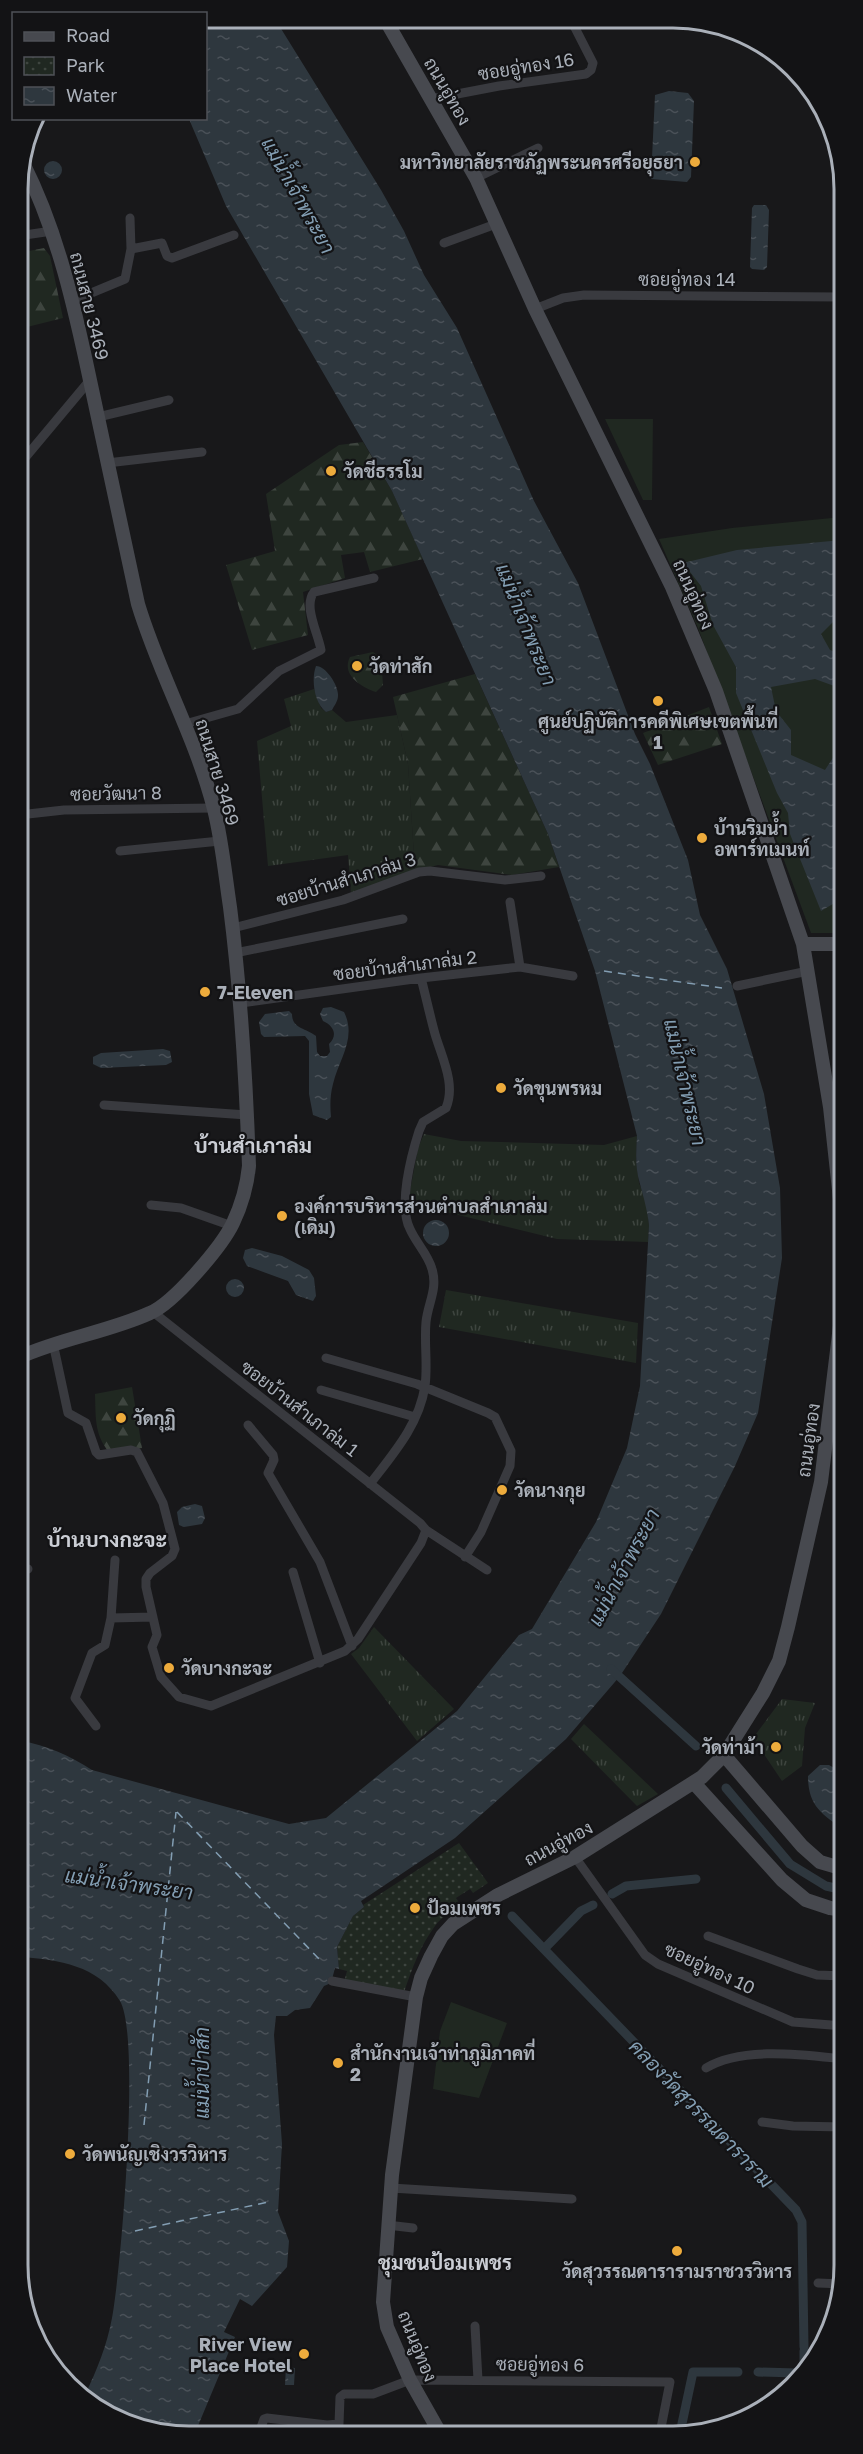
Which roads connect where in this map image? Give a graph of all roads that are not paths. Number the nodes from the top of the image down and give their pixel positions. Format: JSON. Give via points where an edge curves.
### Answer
{"nodes":[{"id":1,"x":576,"y":28,"type":"edge"},
{"id":2,"x":391,"y":29,"type":"edge"},
{"id":3,"x":431,"y":99,"type":"junction"},
{"id":4,"x":538,"y":147,"type":"dead end"},
{"id":5,"x":29,"y":177,"type":"edge"},
{"id":6,"x":476,"y":178,"type":"junction"},
{"id":7,"x":130,"y":219,"type":"dead end"},
{"id":8,"x":496,"y":224,"type":"junction"},
{"id":9,"x":52,"y":231,"type":"junction"},
{"id":10,"x":29,"y":234,"type":"edge"},
{"id":11,"x":234,"y":235,"type":"dead end"},
{"id":12,"x":444,"y":243,"type":"dead end"},
{"id":13,"x":131,"y":249,"type":"junction"},
{"id":14,"x":834,"y":297,"type":"edge"},
{"id":15,"x":72,"y":302,"type":"junction"},
{"id":16,"x":535,"y":309,"type":"junction"},
{"id":17,"x":90,"y":380,"type":"junction"},
{"id":18,"x":169,"y":400,"type":"dead end"},
{"id":19,"x":98,"y":417,"type":"junction"},
{"id":20,"x":202,"y":452,"type":"dead end"},
{"id":21,"x":29,"y":453,"type":"edge"},
{"id":22,"x":107,"y":463,"type":"junction"},
{"id":23,"x":374,"y":578,"type":"dead end"},
{"id":24,"x":185,"y":724,"type":"junction"},
{"id":25,"x":214,"y":808,"type":"junction"},
{"id":26,"x":29,"y":814,"type":"edge"},
{"id":27,"x":220,"y":841,"type":"junction"},
{"id":28,"x":120,"y":851,"type":"dead end"},
{"id":29,"x":541,"y":876,"type":"dead end"},
{"id":30,"x":510,"y":902,"type":"dead end"},
{"id":31,"x":403,"y":919,"type":"dead end"},
{"id":32,"x":233,"y":928,"type":"junction"},
{"id":33,"x":803,"y":944,"type":"junction"},
{"id":34,"x":834,"y":944,"type":"edge"},
{"id":35,"x":235,"y":953,"type":"junction"},
{"id":36,"x":520,"y":968,"type":"junction"},
{"id":37,"x":808,"y":971,"type":"junction"},
{"id":38,"x":573,"y":976,"type":"dead end"},
{"id":39,"x":421,"y":978,"type":"junction"},
{"id":40,"x":737,"y":986,"type":"dead end"},
{"id":41,"x":241,"y":1003,"type":"junction"},
{"id":42,"x":104,"y":1105,"type":"dead end"},
{"id":43,"x":247,"y":1116,"type":"junction"},
{"id":44,"x":834,"y":1144,"type":"edge"},
{"id":45,"x":151,"y":1205,"type":"dead end"},
{"id":46,"x":232,"y":1226,"type":"junction"},
{"id":47,"x":153,"y":1312,"type":"junction"},
{"id":48,"x":53,"y":1342,"type":"junction"},
{"id":49,"x":28,"y":1353,"type":"edge"},
{"id":50,"x":326,"y":1358,"type":"dead end"},
{"id":51,"x":834,"y":1372,"type":"edge"},
{"id":52,"x":425,"y":1387,"type":"junction"},
{"id":53,"x":321,"y":1390,"type":"dead end"},
{"id":54,"x":415,"y":1417,"type":"junction"},
{"id":55,"x":248,"y":1425,"type":"dead end"},
{"id":56,"x":370,"y":1484,"type":"junction"},
{"id":57,"x":426,"y":1530,"type":"junction"},
{"id":58,"x":465,"y":1557,"type":"junction"},
{"id":59,"x":115,"y":1560,"type":"dead end"},
{"id":60,"x":487,"y":1570,"type":"dead end"},
{"id":61,"x":293,"y":1572,"type":"dead end"},
{"id":62,"x":153,"y":1617,"type":"junction"},
{"id":63,"x":111,"y":1618,"type":"junction"},
{"id":64,"x":352,"y":1646,"type":"junction"},
{"id":65,"x":320,"y":1663,"type":"junction"},
{"id":66,"x":96,"y":1726,"type":"dead end"},
{"id":67,"x":724,"y":1755,"type":"junction"},
{"id":68,"x":694,"y":1783,"type":"junction"},
{"id":69,"x":575,"y":1857,"type":"junction"},
{"id":70,"x":834,"y":1866,"type":"edge"},
{"id":71,"x":834,"y":1909,"type":"edge"},
{"id":72,"x":708,"y":1936,"type":"dead end"},
{"id":73,"x":834,"y":1976,"type":"edge"},
{"id":74,"x":332,"y":1981,"type":"dead end"},
{"id":75,"x":416,"y":1997,"type":"junction"},
{"id":76,"x":834,"y":2025,"type":"edge"},
{"id":77,"x":834,"y":2058,"type":"edge"},
{"id":78,"x":706,"y":2068,"type":"dead end"},
{"id":79,"x":762,"y":2122,"type":"dead end"},
{"id":80,"x":834,"y":2127,"type":"edge"},
{"id":81,"x":391,"y":2188,"type":"junction"},
{"id":82,"x":572,"y":2199,"type":"dead end"},
{"id":83,"x":387,"y":2225,"type":"junction"},
{"id":84,"x":412,"y":2228,"type":"dead end"},
{"id":85,"x":818,"y":2283,"type":"dead end"},
{"id":86,"x":833,"y":2284,"type":"edge"},
{"id":87,"x":475,"y":2326,"type":"dead end"},
{"id":88,"x":410,"y":2380,"type":"junction"},
{"id":89,"x":478,"y":2380,"type":"junction"},
{"id":90,"x":262,"y":2426,"type":"edge"},
{"id":91,"x":436,"y":2426,"type":"edge"},
{"id":92,"x":661,"y":2426,"type":"edge"}],
"edges":[{"from":1,"to":3,"type":"street","name":"ซอยอู่ทอง 16","via":[[593,63],[586,74]]},
{"from":2,"to":3,"type":"main road","name":"ถนนอู่ทอง"},
{"from":3,"to":6,"type":"main road","name":"ถนนอู่ทอง"},
{"from":4,"to":6,"type":"street"},
{"from":5,"to":9,"type":"main road","name":"ถนนสาย 3469"},
{"from":6,"to":8,"type":"main road","name":"ถนนอู่ทอง"},
{"from":7,"to":13,"type":"street"},
{"from":8,"to":12,"type":"street"},
{"from":8,"to":16,"type":"main road","name":"ถนนอู่ทอง"},
{"from":9,"to":10,"type":"street"},
{"from":9,"to":15,"type":"main road","name":"ถนนสาย 3469"},
{"from":11,"to":13,"type":"street","via":[[168,259],[162,243]]},
{"from":13,"to":15,"type":"street","via":[[125,279]]},
{"from":14,"to":16,"type":"street","name":"ซอยอู่ทอง 14","via":[[584,295]]},
{"from":15,"to":17,"type":"main road","name":"ถนนสาย 3469"},
{"from":16,"to":33,"type":"main road","name":"ถนนอู่ทอง","via":[[703,658]]},
{"from":17,"to":19,"type":"main road","name":"ถนนสาย 3469"},
{"from":17,"to":21,"type":"street"},
{"from":18,"to":19,"type":"street"},
{"from":19,"to":22,"type":"main road","name":"ถนนสาย 3469"},
{"from":20,"to":22,"type":"street"},
{"from":22,"to":24,"type":"main road","name":"ถนนสาย 3469","via":[[146,633]]},
{"from":23,"to":24,"type":"street","via":[[314,591],[309,605],[321,650],[279,670],[238,709]]},
{"from":24,"to":25,"type":"main road","name":"ถนนสาย 3469"},
{"from":25,"to":26,"type":"street","name":"ซอยวัฒนา 8"},
{"from":25,"to":27,"type":"main road","name":"ถนนสาย 3469"},
{"from":27,"to":28,"type":"street"},
{"from":27,"to":32,"type":"main road","name":"ถนนสาย 3469"},
{"from":29,"to":32,"type":"street","name":"ซอยบ้านสำเภาล่ม 3","via":[[505,880],[419,872],[343,900]]},
{"from":30,"to":36,"type":"street"},
{"from":31,"to":35,"type":"street"},
{"from":32,"to":35,"type":"main road","name":"ถนนสาย 3469"},
{"from":33,"to":34,"type":"main road"},
{"from":33,"to":37,"type":"main road","name":"ถนนอู่ทอง"},
{"from":35,"to":41,"type":"main road","name":"ถนนสาย 3469"},
{"from":36,"to":38,"type":"street","name":"ซอยบ้านสำเภาล่ม 2"},
{"from":36,"to":39,"type":"street","name":"ซอยบ้านสำเภาล่ม 2"},
{"from":37,"to":40,"type":"street"},
{"from":37,"to":44,"type":"main road","name":"ถนนอู่ทอง"},
{"from":39,"to":41,"type":"street","name":"ซอยบ้านสำเภาล่ม 2"},
{"from":39,"to":52,"type":"street","via":[[450,1088],[446,1108],[423,1122],[418,1131],[405,1206],[410,1231],[432,1267],[435,1282],[427,1315]]},
{"from":41,"to":43,"type":"main road","name":"ถนนสาย 3469"},
{"from":42,"to":43,"type":"street"},
{"from":43,"to":46,"type":"main road","name":"ถนนสาย 3469","via":[[248,1183]]},
{"from":45,"to":46,"type":"street","via":[[181,1208]]},
{"from":46,"to":47,"type":"main road","name":"ถนนสาย 3469","via":[[183,1288]]},
{"from":47,"to":48,"type":"main road","name":"ถนนสาย 3469"},
{"from":47,"to":56,"type":"street","name":"ซอยบ้านสำเภาล่ม 1"},
{"from":48,"to":49,"type":"main road","name":"ถนนสาย 3469"},
{"from":48,"to":62,"type":"street","via":[[68,1413],[86,1423],[99,1455],[137,1452],[163,1503],[175,1550],[146,1580]]},
{"from":50,"to":52,"type":"street"},
{"from":51,"to":67,"type":"main road","name":"ถนนอู่ทอง","via":[[820,1482],[779,1661]]},
{"from":52,"to":54,"type":"street"},
{"from":52,"to":58,"type":"street","via":[[495,1417],[511,1451],[510,1466],[481,1532]]},
{"from":53,"to":54,"type":"street"},
{"from":54,"to":56,"type":"street","via":[[405,1438]]},
{"from":55,"to":64,"type":"street","via":[[273,1455],[268,1473],[320,1562]]},
{"from":56,"to":57,"type":"street","name":"ซอยบ้านสำเภาล่ม 1"},
{"from":57,"to":58,"type":"street","name":"ซอยบ้านสำเภาล่ม 1"},
{"from":57,"to":64,"type":"street"},
{"from":58,"to":60,"type":"street","name":"ซอยบ้านสำเภาล่ม 1"},
{"from":59,"to":63,"type":"street"},
{"from":61,"to":65,"type":"street"},
{"from":62,"to":63,"type":"street"},
{"from":62,"to":65,"type":"street","via":[[157,1635],[152,1647],[161,1677],[179,1697],[211,1706]]},
{"from":63,"to":66,"type":"street","via":[[105,1645],[92,1653],[75,1698]]},
{"from":64,"to":65,"type":"street"},
{"from":67,"to":68,"type":"main road","name":"ถนนอู่ทอง"},
{"from":67,"to":70,"type":"main road","via":[[802,1846],[820,1862]]},
{"from":68,"to":69,"type":"main road","name":"ถนนอู่ทอง"},
{"from":68,"to":71,"type":"main road","via":[[782,1880],[806,1900]]},
{"from":69,"to":75,"type":"main road","name":"ถนนอู่ทอง","via":[[498,1894],[453,1924],[431,1956]]},
{"from":69,"to":76,"type":"street","name":"ซอยอู่ทอง 10","via":[[645,1955],[658,1964],[793,2022]]},
{"from":72,"to":73,"type":"street","via":[[817,1975]]},
{"from":74,"to":75,"type":"street"},
{"from":75,"to":81,"type":"main road","name":"ถนนอู่ทอง"},
{"from":77,"to":78,"type":"street","via":[[739,2057],[720,2060]]},
{"from":79,"to":80,"type":"street"},
{"from":81,"to":82,"type":"street"},
{"from":81,"to":83,"type":"main road","name":"ถนนอู่ทอง"},
{"from":83,"to":84,"type":"street"},
{"from":83,"to":88,"type":"main road","name":"ถนนอู่ทอง","via":[[383,2302],[387,2327]]},
{"from":85,"to":86,"type":"street"},
{"from":87,"to":89,"type":"street"},
{"from":88,"to":89,"type":"street","name":"ซอยอู่ทอง 6"},
{"from":88,"to":90,"type":"street","via":[[373,2394],[341,2395],[339,2424],[267,2418]]},
{"from":88,"to":91,"type":"main road","name":"ถนนอู่ทอง"},
{"from":89,"to":92,"type":"street","name":"ซอยอู่ทอง 6","via":[[670,2382]]}]}
